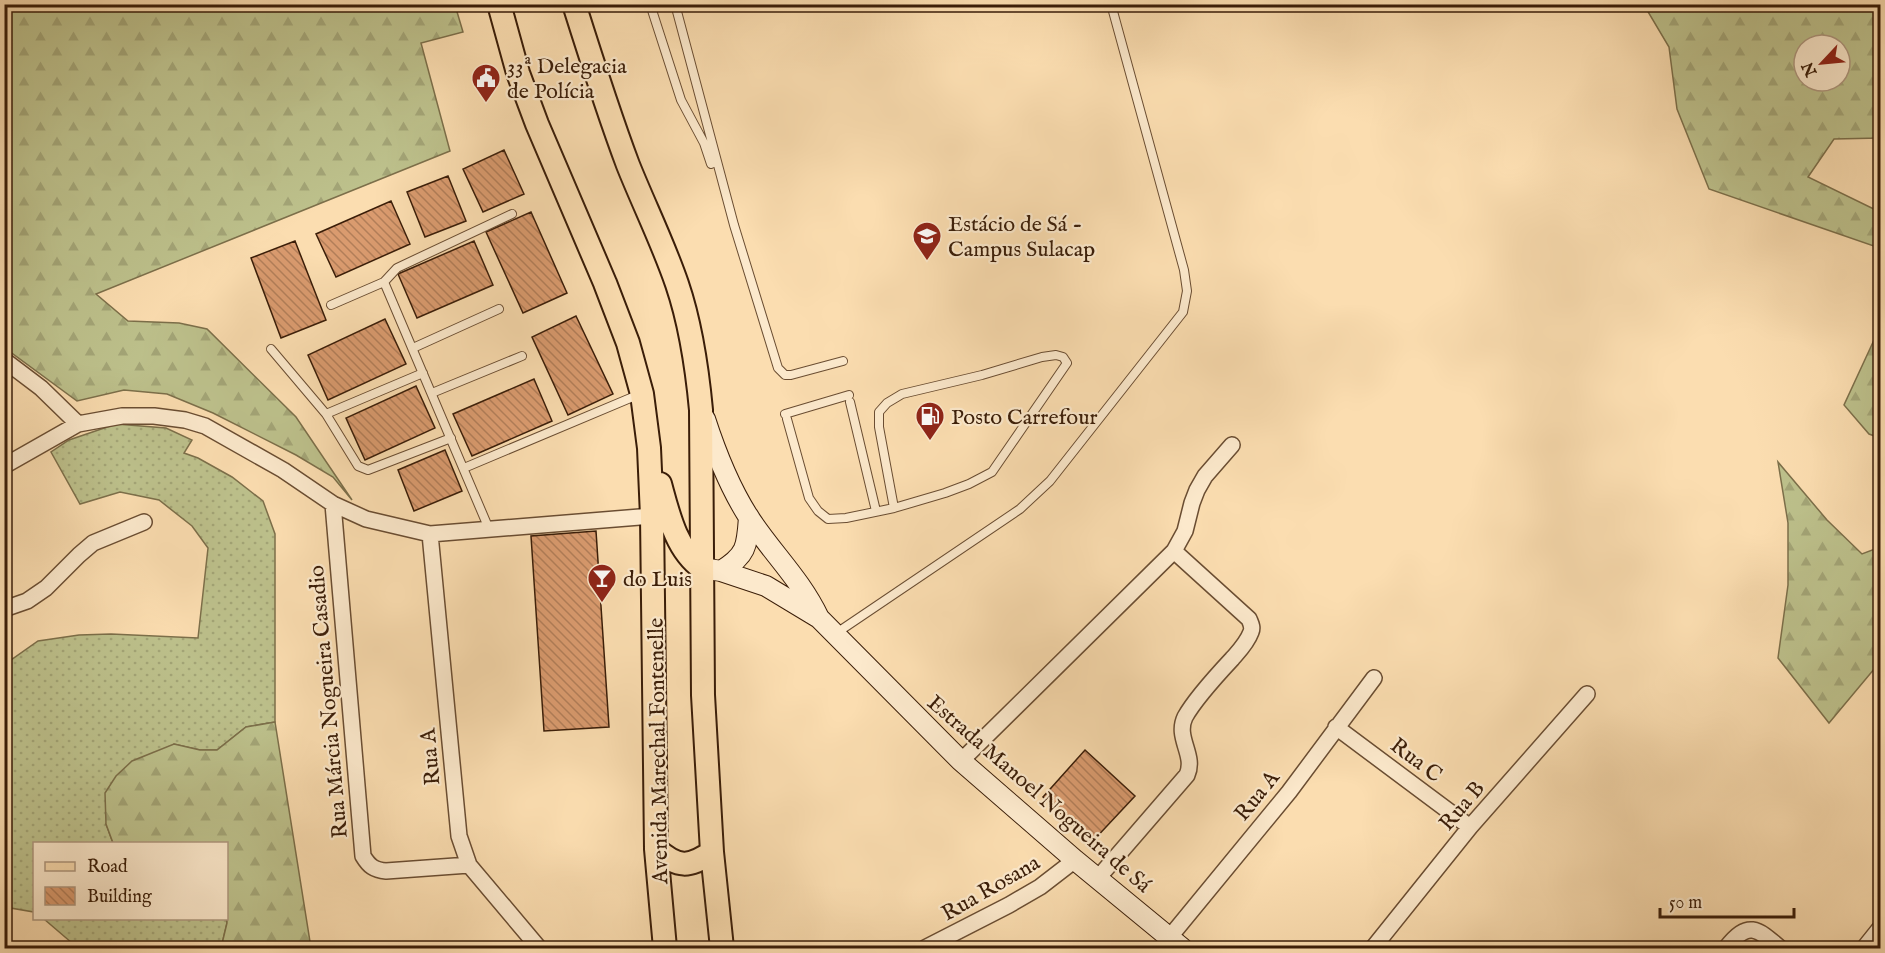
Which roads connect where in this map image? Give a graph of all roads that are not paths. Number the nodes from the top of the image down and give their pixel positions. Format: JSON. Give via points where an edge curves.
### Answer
{"nodes":[{"id":1,"x":499,"y":4,"type":"edge"},
{"id":2,"x":574,"y":4,"type":"edge"},
{"id":3,"x":650,"y":4,"type":"edge"},
{"id":4,"x":675,"y":4,"type":"edge"},
{"id":5,"x":1111,"y":4,"type":"edge"},
{"id":6,"x":711,"y":164,"type":"dead end"},
{"id":7,"x":512,"y":214,"type":"dead end"},
{"id":8,"x":384,"y":282,"type":"junction"},
{"id":9,"x":331,"y":305,"type":"dead end"},
{"id":10,"x":499,"y":309,"type":"dead end"},
{"id":11,"x":413,"y":348,"type":"junction"},
{"id":12,"x":271,"y":349,"type":"dead end"},
{"id":13,"x":522,"y":356,"type":"dead end"},
{"id":14,"x":4,"y":360,"type":"edge"},
{"id":15,"x":843,"y":361,"type":"dead end"},
{"id":16,"x":423,"y":373,"type":"junction"},
{"id":17,"x":432,"y":393,"type":"junction"},
{"id":18,"x":642,"y":394,"type":"junction"},
{"id":19,"x":701,"y":410,"type":"junction"},
{"id":20,"x":326,"y":414,"type":"junction"},
{"id":21,"x":78,"y":424,"type":"junction"},
{"id":22,"x":451,"y":438,"type":"junction"},
{"id":23,"x":1232,"y":445,"type":"dead end"},
{"id":24,"x":650,"y":448,"type":"junction"},
{"id":25,"x":4,"y":466,"type":"edge"},
{"id":26,"x":464,"y":468,"type":"junction"},
{"id":27,"x":333,"y":504,"type":"junction"},
{"id":28,"x":894,"y":508,"type":"junction"},
{"id":29,"x":876,"y":511,"type":"junction"},
{"id":30,"x":652,"y":516,"type":"junction"},
{"id":31,"x":749,"y":518,"type":"junction"},
{"id":32,"x":144,"y":522,"type":"dead end"},
{"id":33,"x":490,"y":530,"type":"junction"},
{"id":34,"x":430,"y":534,"type":"junction"},
{"id":35,"x":1174,"y":551,"type":"junction"},
{"id":36,"x":712,"y":570,"type":"junction"},
{"id":37,"x":4,"y":609,"type":"edge"},
{"id":38,"x":819,"y":618,"type":"junction"},
{"id":39,"x":834,"y":635,"type":"junction"},
{"id":40,"x":1374,"y":678,"type":"dead end"},
{"id":41,"x":1587,"y":694,"type":"dead end"},
{"id":42,"x":1336,"y":727,"type":"junction"},
{"id":43,"x":961,"y":761,"type":"junction"},
{"id":44,"x":1470,"y":827,"type":"junction"},
{"id":45,"x":656,"y":849,"type":"junction"},
{"id":46,"x":712,"y":852,"type":"junction"},
{"id":47,"x":1075,"y":860,"type":"junction"},
{"id":48,"x":469,"y":865,"type":"junction"},
{"id":49,"x":1098,"y":878,"type":"junction"},
{"id":50,"x":1881,"y":928,"type":"edge"},
{"id":51,"x":1176,"y":943,"type":"edge"},
{"id":52,"x":539,"y":948,"type":"edge"},
{"id":53,"x":665,"y":948,"type":"edge"},
{"id":54,"x":722,"y":948,"type":"edge"},
{"id":55,"x":925,"y":948,"type":"edge"},
{"id":56,"x":1373,"y":948,"type":"edge"},
{"id":57,"x":1726,"y":948,"type":"edge"},
{"id":58,"x":1780,"y":948,"type":"edge"},
{"id":59,"x":1864,"y":948,"type":"edge"}],
"edges":[{"from":1,"to":18,"type":"main road","name":"Avenida Marechal Fontenelle","via":[[518,74],[605,283]]},
{"from":2,"to":19,"type":"main road","via":[[603,97],[678,286],[697,363]]},
{"from":3,"to":6,"type":"lane","via":[[681,100]]},
{"from":4,"to":15,"type":"lane","via":[[731,214],[778,368],[791,375]]},
{"from":5,"to":39,"type":"lane","via":[[1184,270],[1187,291],[1183,312],[1050,481],[1020,508]]},
{"from":7,"to":8,"type":"lane","via":[[398,268]]},
{"from":8,"to":9,"type":"lane"},
{"from":8,"to":11,"type":"lane"},
{"from":10,"to":11,"type":"lane"},
{"from":11,"to":16,"type":"lane"},
{"from":12,"to":20,"type":"lane"},
{"from":13,"to":17,"type":"lane"},
{"from":14,"to":21,"type":"street"},
{"from":16,"to":17,"type":"lane"},
{"from":16,"to":20,"type":"lane"},
{"from":17,"to":22,"type":"lane"},
{"from":18,"to":24,"type":"main road","name":"Avenida Marechal Fontenelle"},
{"from":18,"to":26,"type":"lane"},
{"from":19,"to":31,"type":"main road","name":"Estrada Manoel Nogueira de Sá","via":[[730,485]]},
{"from":19,"to":36,"type":"main road"},
{"from":20,"to":22,"type":"lane","via":[[358,466],[368,470]]},
{"from":21,"to":25,"type":"street"},
{"from":21,"to":27,"type":"street","via":[[122,416],[154,416],[205,426],[283,470]]},
{"from":22,"to":26,"type":"lane"},
{"from":23,"to":35,"type":"street","via":[[1197,490],[1185,531]]},
{"from":24,"to":30,"type":"main road","name":"Avenida Marechal Fontenelle"},
{"from":24,"to":36,"type":"main road","via":[[677,535],[688,556]]},
{"from":26,"to":33,"type":"lane"},
{"from":27,"to":34,"type":"street","via":[[366,519]]},
{"from":27,"to":48,"type":"street","name":"Rua Márcia Nogueira Casadio","via":[[363,856],[369,866],[386,871]]},
{"from":28,"to":28,"type":"lane","via":[[969,484],[992,472],[1067,363],[1063,357],[1042,357],[902,394],[887,403],[879,412],[879,427]]},
{"from":28,"to":29,"type":"lane"},
{"from":29,"to":29,"type":"lane","via":[[849,398],[786,416],[809,498],[818,511],[828,519]]},
{"from":30,"to":33,"type":"street"},
{"from":30,"to":45,"type":"main road","name":"Avenida Marechal Fontenelle"},
{"from":31,"to":36,"type":"main road","via":[[747,540],[739,559]]},
{"from":31,"to":38,"type":"main road","name":"Estrada Manoel Nogueira de Sá","via":[[798,581]]},
{"from":32,"to":37,"type":"street","via":[[93,543],[46,588],[27,601]]},
{"from":33,"to":34,"type":"street"},
{"from":34,"to":48,"type":"street","name":"Rua A","via":[[459,836]]},
{"from":35,"to":43,"type":"street"},
{"from":35,"to":49,"type":"street","via":[[1252,626],[1246,642],[1185,717],[1183,739],[1191,768],[1187,775]]},
{"from":36,"to":38,"type":"main road","name":"Estrada Manoel Nogueira de Sá","via":[[766,586]]},
{"from":36,"to":46,"type":"main road","via":[[703,695]]},
{"from":38,"to":39,"type":"main road","name":"Estrada Manoel Nogueira de Sá"},
{"from":39,"to":43,"type":"main road","name":"Estrada Manoel Nogueira de Sá"},
{"from":40,"to":42,"type":"street","name":"Rua A"},
{"from":41,"to":44,"type":"street","name":"Rua B"},
{"from":42,"to":44,"type":"street","name":"Rua C"},
{"from":42,"to":51,"type":"street","name":"Rua A"},
{"from":43,"to":47,"type":"main road","name":"Estrada Manoel Nogueira de Sá"},
{"from":44,"to":56,"type":"street","name":"Rua B"},
{"from":45,"to":46,"type":"main road","via":[[676,864],[700,860]]},
{"from":45,"to":53,"type":"main road","name":"Avenida Marechal Fontenelle"},
{"from":46,"to":54,"type":"main road"},
{"from":47,"to":49,"type":"main road","name":"Estrada Manoel Nogueira de Sá"},
{"from":47,"to":55,"type":"street","name":"Rua Rosana","via":[[1040,887]]},
{"from":48,"to":52,"type":"street","name":"Rua A"},
{"from":49,"to":51,"type":"main road","name":"Estrada Manoel Nogueira de Sá"},
{"from":50,"to":59,"type":"street"},
{"from":57,"to":58,"type":"street","via":[[1739,934],[1755,930]]}]}
